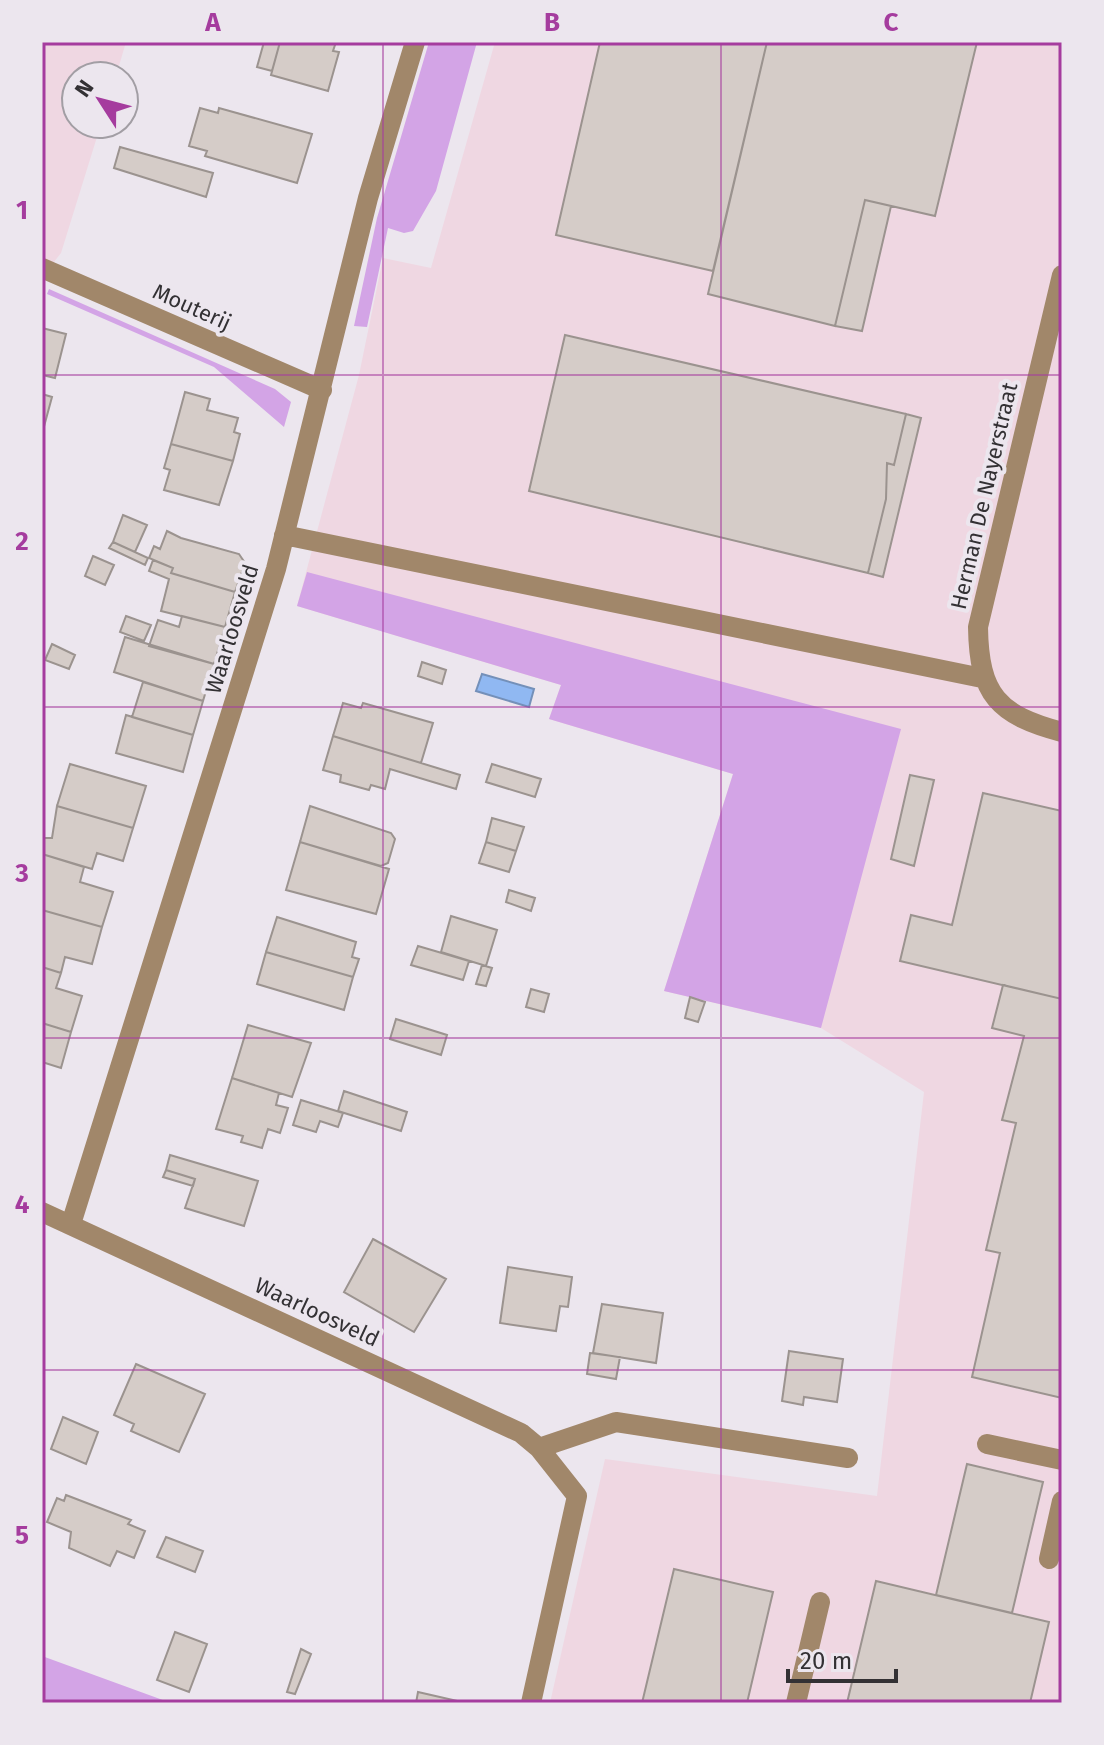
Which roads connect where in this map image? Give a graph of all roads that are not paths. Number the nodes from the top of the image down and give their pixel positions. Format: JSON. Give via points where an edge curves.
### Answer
{"nodes":[{"id":1,"x":415,"y":42,"type":"edge"},
{"id":2,"x":42,"y":268,"type":"edge"},
{"id":3,"x":1062,"y":275,"type":"edge"},
{"id":4,"x":322,"y":390,"type":"junction"},
{"id":5,"x":284,"y":535,"type":"junction"},
{"id":6,"x":982,"y":678,"type":"junction"},
{"id":7,"x":1062,"y":732,"type":"edge"},
{"id":8,"x":42,"y":1212,"type":"edge"},
{"id":9,"x":71,"y":1224,"type":"junction"},
{"id":10,"x":987,"y":1444,"type":"dead end"},
{"id":11,"x":539,"y":1448,"type":"junction"},
{"id":12,"x":848,"y":1458,"type":"dead end"},
{"id":13,"x":1062,"y":1460,"type":"edge"},
{"id":14,"x":1062,"y":1501,"type":"edge"},
{"id":15,"x":1049,"y":1559,"type":"dead end"},
{"id":16,"x":820,"y":1602,"type":"dead end"},
{"id":17,"x":531,"y":1703,"type":"edge"},
{"id":18,"x":796,"y":1703,"type":"edge"}],
"edges":[{"from":1,"to":4,"type":"street","name":"Waarloosveld","via":[[368,198]]},
{"from":2,"to":4,"type":"street","name":"Mouterij"},
{"from":3,"to":6,"type":"street","name":"Herman De Nayerstraat","via":[[978,627]]},
{"from":4,"to":5,"type":"street","name":"Waarloosveld"},
{"from":5,"to":6,"type":"street"},
{"from":5,"to":9,"type":"street","name":"Waarloosveld"},
{"from":6,"to":7,"type":"street","via":[[1007,711]]},
{"from":8,"to":9,"type":"street","name":"Waarloosveld"},
{"from":9,"to":11,"type":"street","name":"Waarloosveld","via":[[521,1433]]},
{"from":10,"to":13,"type":"street"},
{"from":11,"to":12,"type":"street","via":[[616,1422]]},
{"from":11,"to":17,"type":"street","name":"Waarloosveld","via":[[577,1496]]},
{"from":14,"to":15,"type":"street"},
{"from":16,"to":18,"type":"street"}]}
